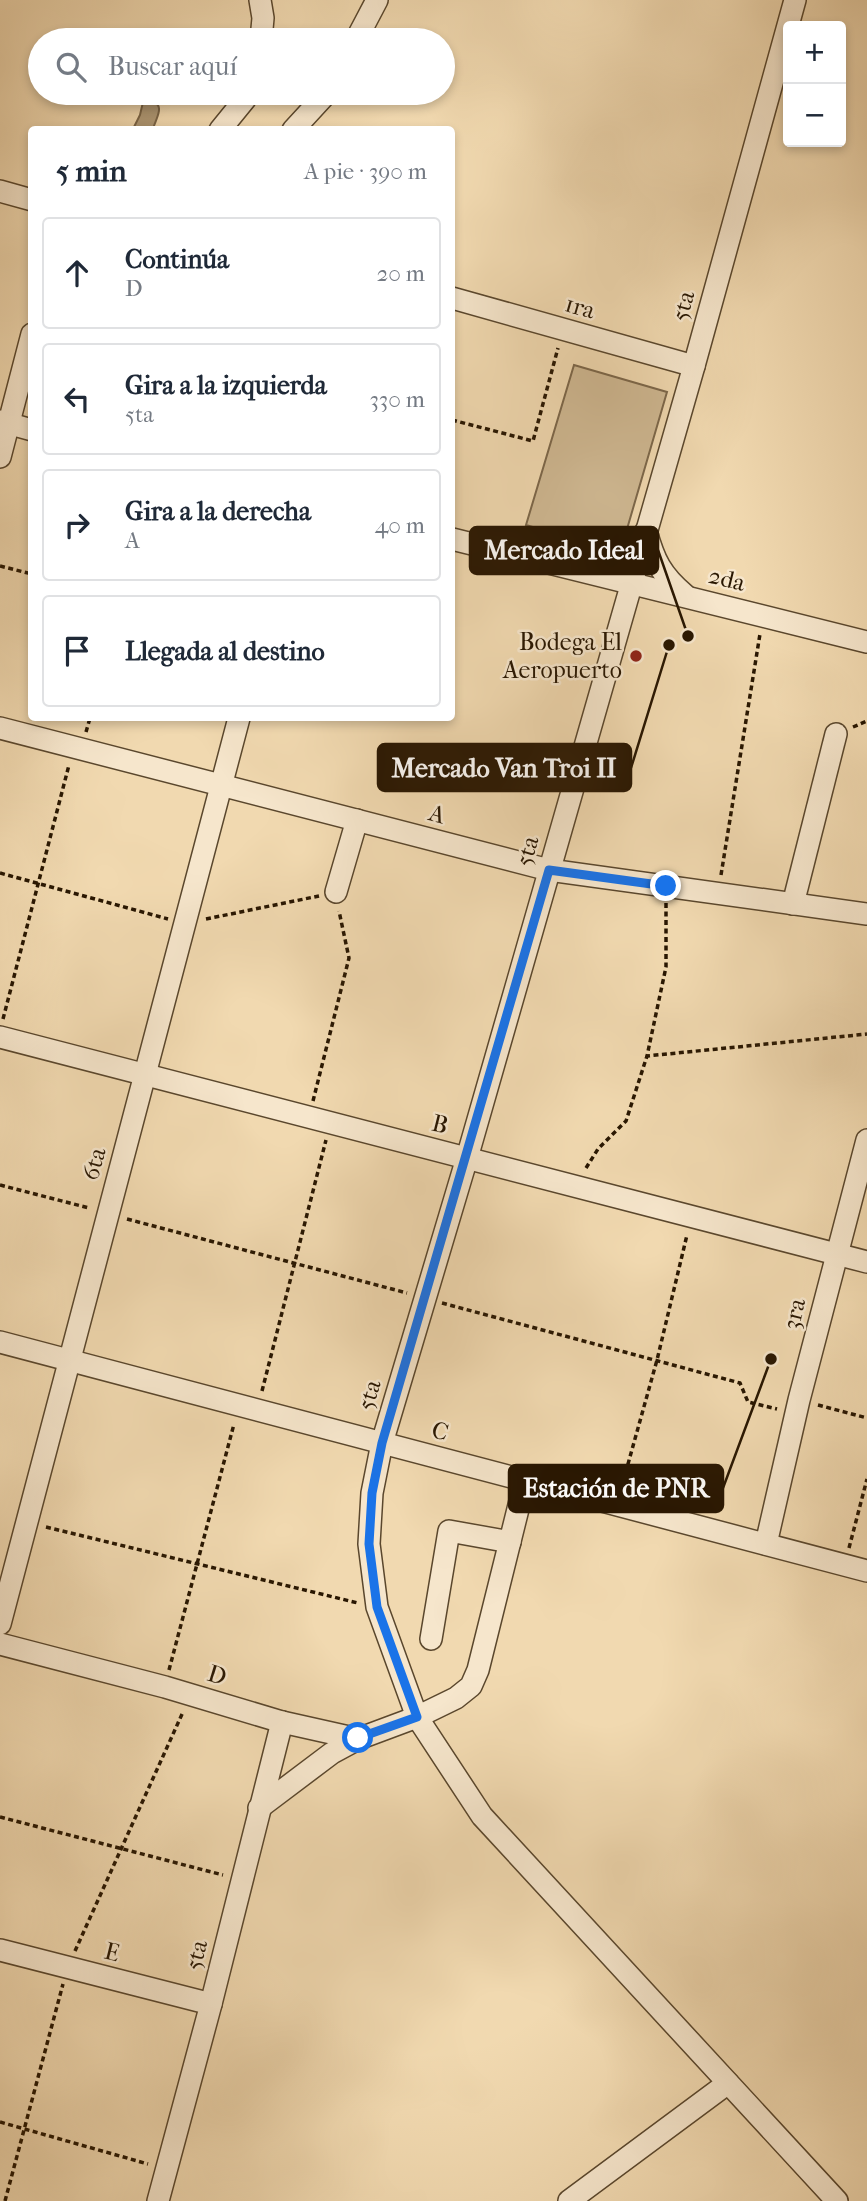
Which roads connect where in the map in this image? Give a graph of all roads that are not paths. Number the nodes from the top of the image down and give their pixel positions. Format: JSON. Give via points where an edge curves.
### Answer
{"nodes":[{"id":1,"x":260,"y":0,"type":"edge"},
{"id":2,"x":377,"y":0,"type":"edge"},
{"id":3,"x":795,"y":0,"type":"edge"},
{"id":4,"x":262,"y":28,"type":"edge"},
{"id":5,"x":362,"y":28,"type":"edge"},
{"id":6,"x":240,"y":105,"type":"edge"},
{"id":7,"x":316,"y":105,"type":"edge"},
{"id":8,"x":223,"y":126,"type":"edge"},
{"id":9,"x":297,"y":126,"type":"edge"},
{"id":10,"x":0,"y":191,"type":"edge"},
{"id":11,"x":28,"y":199,"type":"edge"},
{"id":12,"x":455,"y":299,"type":"edge"},
{"id":13,"x":28,"y":347,"type":"edge"},
{"id":14,"x":694,"y":366,"type":"junction"},
{"id":15,"x":4,"y":422,"type":"edge"},
{"id":16,"x":28,"y":429,"type":"edge"},
{"id":17,"x":0,"y":457,"type":"edge"},
{"id":18,"x":646,"y":531,"type":"junction"},
{"id":19,"x":455,"y":540,"type":"edge"},
{"id":20,"x":631,"y":582,"type":"junction"},
{"id":21,"x":686,"y":596,"type":"junction"},
{"id":22,"x":867,"y":642,"type":"edge"},
{"id":23,"x":238,"y":721,"type":"edge"},
{"id":24,"x":0,"y":728,"type":"edge"},
{"id":25,"x":836,"y":734,"type":"dead end"},
{"id":26,"x":222,"y":784,"type":"junction"},
{"id":27,"x":357,"y":820,"type":"junction"},
{"id":28,"x":549,"y":870,"type":"junction"},
{"id":29,"x":336,"y":892,"type":"road end"},
{"id":30,"x":793,"y":904,"type":"junction"},
{"id":31,"x":867,"y":914,"type":"edge"},
{"id":32,"x":0,"y":1037,"type":"edge"},
{"id":33,"x":145,"y":1074,"type":"junction"},
{"id":34,"x":867,"y":1140,"type":"edge"},
{"id":35,"x":467,"y":1158,"type":"junction"},
{"id":36,"x":837,"y":1254,"type":"junction"},
{"id":37,"x":867,"y":1262,"type":"edge"},
{"id":38,"x":0,"y":1342,"type":"edge"},
{"id":39,"x":69,"y":1360,"type":"junction"},
{"id":40,"x":382,"y":1443,"type":"junction"},
{"id":41,"x":525,"y":1480,"type":"junction"},
{"id":42,"x":510,"y":1542,"type":"junction"},
{"id":43,"x":766,"y":1544,"type":"junction"},
{"id":44,"x":867,"y":1571,"type":"edge"},
{"id":45,"x":0,"y":1625,"type":"edge"},
{"id":46,"x":431,"y":1639,"type":"dead end"},
{"id":47,"x":0,"y":1644,"type":"edge"},
{"id":48,"x":417,"y":1717,"type":"junction"},
{"id":49,"x":282,"y":1722,"type":"junction"},
{"id":50,"x":358,"y":1738,"type":"junction"},
{"id":51,"x":259,"y":1808,"type":"junction"},
{"id":52,"x":0,"y":1950,"type":"edge"},
{"id":53,"x":211,"y":2004,"type":"junction"},
{"id":54,"x":728,"y":2083,"type":"junction"},
{"id":55,"x":158,"y":2201,"type":"edge"},
{"id":56,"x":569,"y":2201,"type":"edge"},
{"id":57,"x":837,"y":2201,"type":"edge"}],
"edges":[{"from":1,"to":4,"type":"street"},
{"from":2,"to":5,"type":"street"},
{"from":3,"to":14,"type":"street","name":"5ta"},
{"from":6,"to":8,"type":"street"},
{"from":7,"to":9,"type":"street"},
{"from":10,"to":11,"type":"street"},
{"from":12,"to":14,"type":"street","name":"1ra"},
{"from":13,"to":15,"type":"street"},
{"from":14,"to":18,"type":"street","name":"5ta"},
{"from":15,"to":16,"type":"street"},
{"from":15,"to":17,"type":"street"},
{"from":18,"to":20,"type":"street","name":"5ta"},
{"from":18,"to":21,"type":"street","via":[[653,558],[669,582]]},
{"from":19,"to":20,"type":"street","name":"2da"},
{"from":20,"to":21,"type":"street","name":"2da"},
{"from":20,"to":28,"type":"street","name":"5ta"},
{"from":21,"to":22,"type":"street","name":"2da"},
{"from":23,"to":26,"type":"street","name":"6ta"},
{"from":24,"to":26,"type":"street","name":"A"},
{"from":25,"to":30,"type":"street"},
{"from":26,"to":27,"type":"street","name":"A"},
{"from":26,"to":33,"type":"street","name":"6ta"},
{"from":27,"to":28,"type":"street","name":"A"},
{"from":27,"to":29,"type":"street"},
{"from":28,"to":30,"type":"street","name":"A"},
{"from":28,"to":35,"type":"street","name":"5ta"},
{"from":30,"to":31,"type":"street","name":"A"},
{"from":32,"to":33,"type":"street","name":"B"},
{"from":33,"to":35,"type":"street","name":"B"},
{"from":33,"to":39,"type":"street","name":"6ta"},
{"from":34,"to":36,"type":"street","name":"3ra"},
{"from":35,"to":36,"type":"street","name":"B"},
{"from":35,"to":40,"type":"street","name":"5ta"},
{"from":36,"to":37,"type":"street","name":"B"},
{"from":36,"to":43,"type":"street","name":"3ra"},
{"from":38,"to":39,"type":"street","name":"C"},
{"from":39,"to":40,"type":"street","name":"C"},
{"from":39,"to":45,"type":"street","name":"6ta"},
{"from":40,"to":41,"type":"street","name":"C"},
{"from":40,"to":48,"type":"street","name":"5ta","via":[[372,1493],[369,1544],[377,1607]]},
{"from":41,"to":42,"type":"street"},
{"from":41,"to":43,"type":"street","name":"C"},
{"from":42,"to":46,"type":"street","via":[[449,1531]]},
{"from":42,"to":48,"type":"street","via":[[471,1686]]},
{"from":43,"to":44,"type":"street","name":"C"},
{"from":47,"to":49,"type":"street","name":"D","via":[[165,1686]]},
{"from":48,"to":50,"type":"street"},
{"from":48,"to":54,"type":"street","name":"5ta","via":[[482,1816]]},
{"from":49,"to":50,"type":"street","name":"D"},
{"from":49,"to":51,"type":"street","name":"5ta"},
{"from":50,"to":51,"type":"street"},
{"from":51,"to":53,"type":"street","name":"5ta"},
{"from":52,"to":53,"type":"street","name":"E"},
{"from":53,"to":55,"type":"street","name":"5ta"},
{"from":54,"to":56,"type":"street"},
{"from":54,"to":57,"type":"street","name":"5ta"}]}
